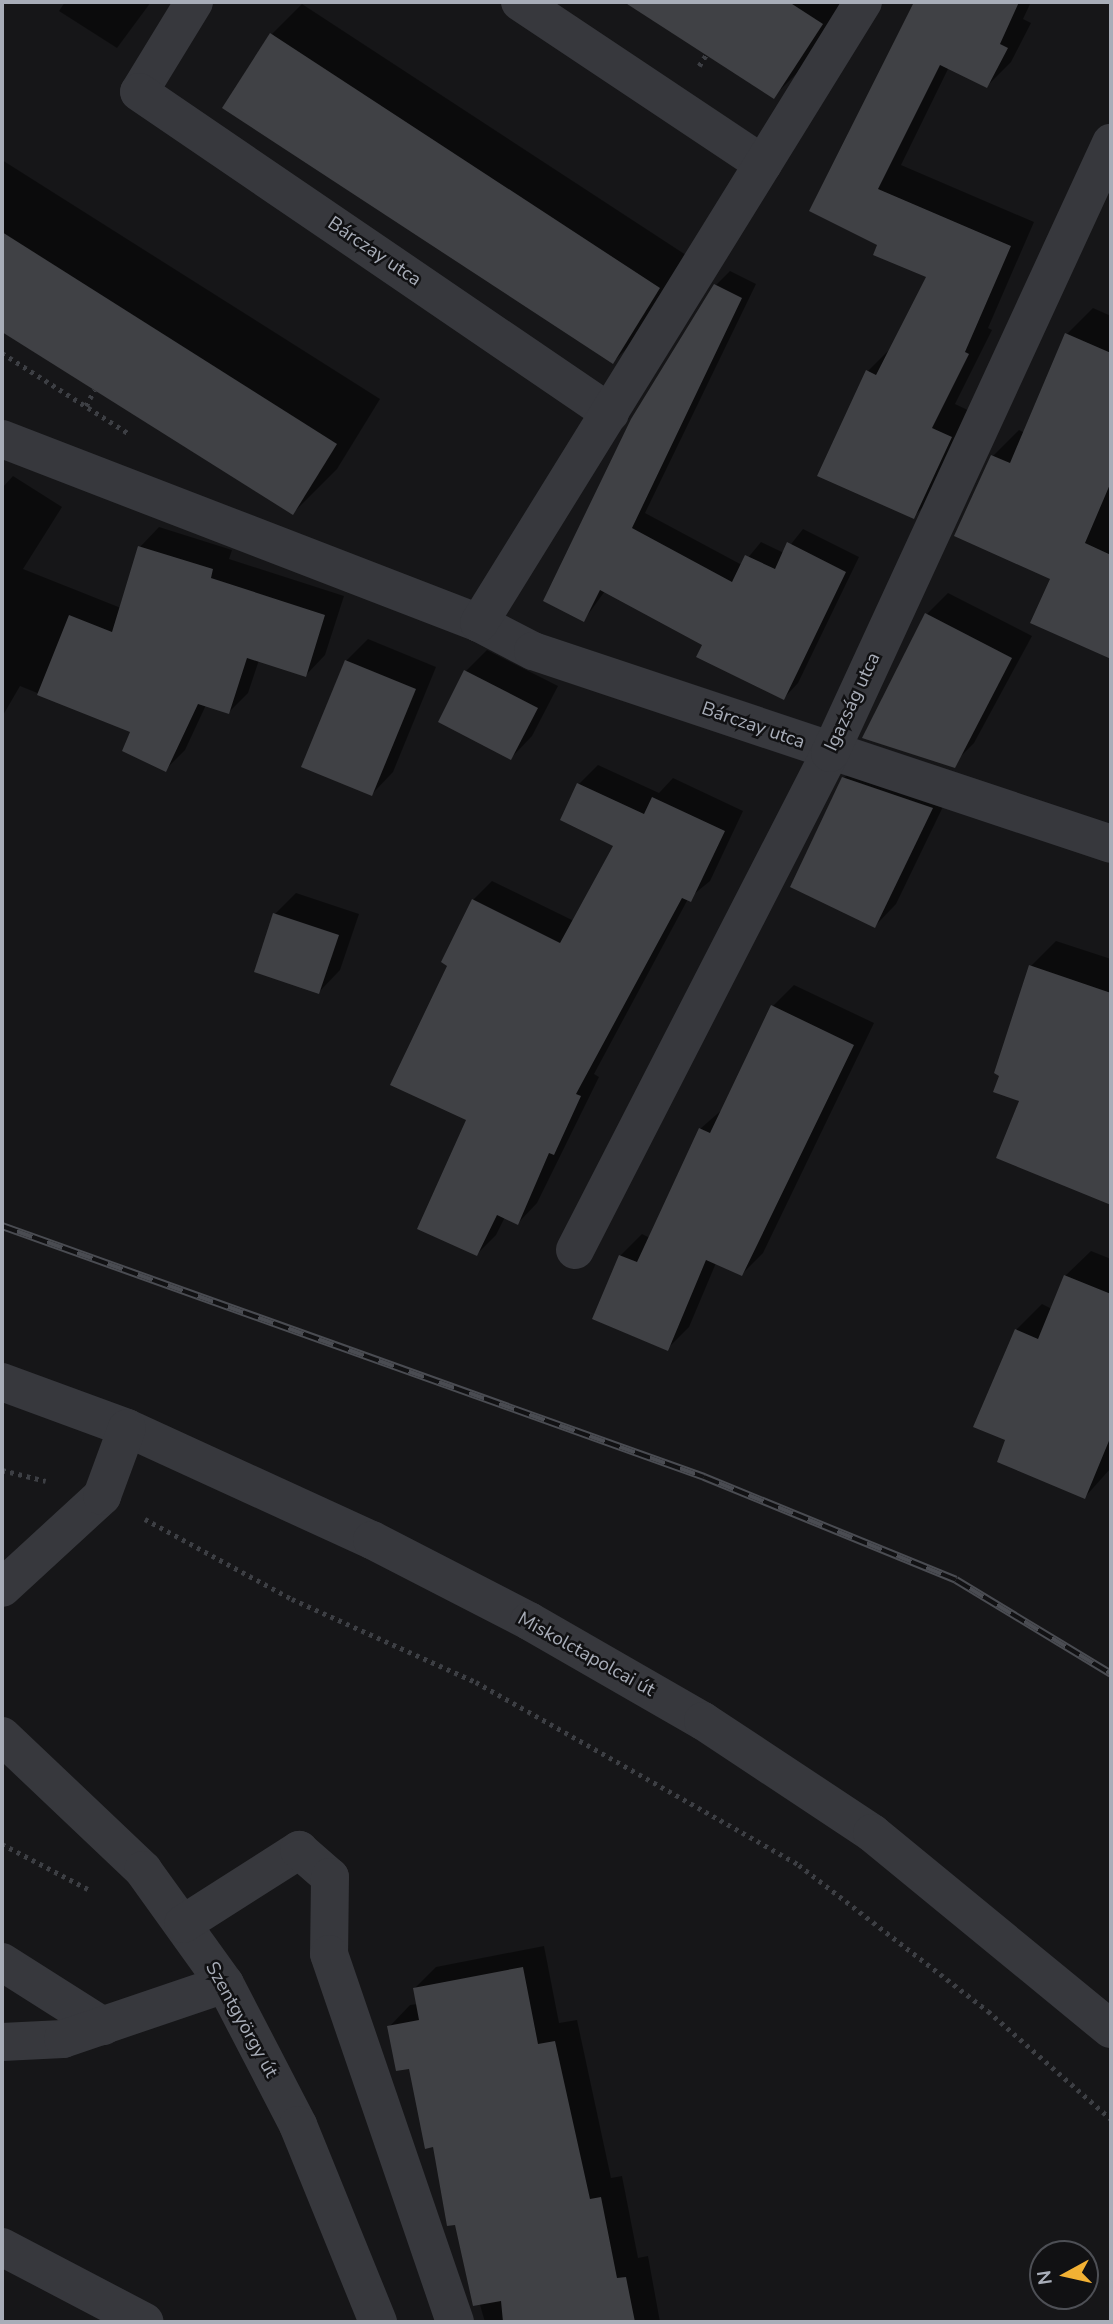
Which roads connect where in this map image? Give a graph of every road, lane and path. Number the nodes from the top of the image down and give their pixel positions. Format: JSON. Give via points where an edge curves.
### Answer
{"nodes":[{"id":1,"x":194,"y":2,"type":"edge"},
{"id":2,"x":520,"y":2,"type":"edge"},
{"id":3,"x":863,"y":2,"type":"edge"},
{"id":4,"x":1111,"y":143,"type":"edge"},
{"id":5,"x":763,"y":164,"type":"junction"},
{"id":6,"x":94,"y":390,"type":"dead end"},
{"id":7,"x":86,"y":406,"type":"dead end"},
{"id":8,"x":610,"y":413,"type":"junction"},
{"id":9,"x":2,"y":439,"type":"edge"},
{"id":10,"x":479,"y":624,"type":"junction"},
{"id":11,"x":830,"y":753,"type":"junction"},
{"id":12,"x":1111,"y":844,"type":"edge"},
{"id":13,"x":575,"y":1250,"type":"dead end"},
{"id":14,"x":2,"y":1382,"type":"edge"},
{"id":15,"x":127,"y":1428,"type":"junction"},
{"id":16,"x":102,"y":1496,"type":"junction"},
{"id":17,"x":2,"y":1588,"type":"edge"},
{"id":18,"x":2,"y":1735,"type":"edge"},
{"id":19,"x":183,"y":1924,"type":"junction"},
{"id":20,"x":2,"y":1962,"type":"edge"},
{"id":21,"x":225,"y":1984,"type":"junction"},
{"id":22,"x":103,"y":2026,"type":"junction"},
{"id":23,"x":1111,"y":2029,"type":"edge"},
{"id":24,"x":2,"y":2042,"type":"edge"},
{"id":25,"x":1111,"y":2119,"type":"edge"},
{"id":26,"x":2,"y":2246,"type":"edge"},
{"id":27,"x":145,"y":2322,"type":"edge"},
{"id":28,"x":378,"y":2322,"type":"edge"},
{"id":29,"x":455,"y":2322,"type":"edge"}],
"edges":[{"from":1,"to":8,"type":"street","name":"Bárczay utca","via":[[139,92]]},
{"from":2,"to":5,"type":"street"},
{"from":3,"to":5,"type":"street"},
{"from":4,"to":11,"type":"street","name":"Igazság utca"},
{"from":5,"to":8,"type":"street"},
{"from":6,"to":7,"type":"path"},
{"from":8,"to":10,"type":"street"},
{"from":9,"to":10,"type":"street","name":"Bárczay utca"},
{"from":10,"to":11,"type":"street","name":"Bárczay utca","via":[[533,651]]},
{"from":11,"to":12,"type":"street","name":"Bárczay utca"},
{"from":11,"to":13,"type":"street","name":"Igazság utca"},
{"from":14,"to":15,"type":"street","name":"Miskolctapolcai út"},
{"from":15,"to":16,"type":"street"},
{"from":15,"to":23,"type":"street","name":"Miskolctapolcai út","via":[[372,1540],[529,1621],[703,1721],[872,1833]]},
{"from":16,"to":17,"type":"street"},
{"from":16,"to":25,"type":"path","via":[[292,1599],[476,1682],[799,1865],[988,2011]]},
{"from":18,"to":19,"type":"street","name":"Szentgyörgy út","via":[[143,1870]]},
{"from":19,"to":21,"type":"street","name":"Szentgyörgy út"},
{"from":19,"to":29,"type":"street","via":[[299,1850],[330,1877],[329,1954]]},
{"from":20,"to":22,"type":"street"},
{"from":21,"to":22,"type":"street"},
{"from":21,"to":28,"type":"street","name":"Szentgyörgy út","via":[[298,2124]]},
{"from":22,"to":24,"type":"street","via":[[63,2039]]},
{"from":26,"to":27,"type":"street"}]}
